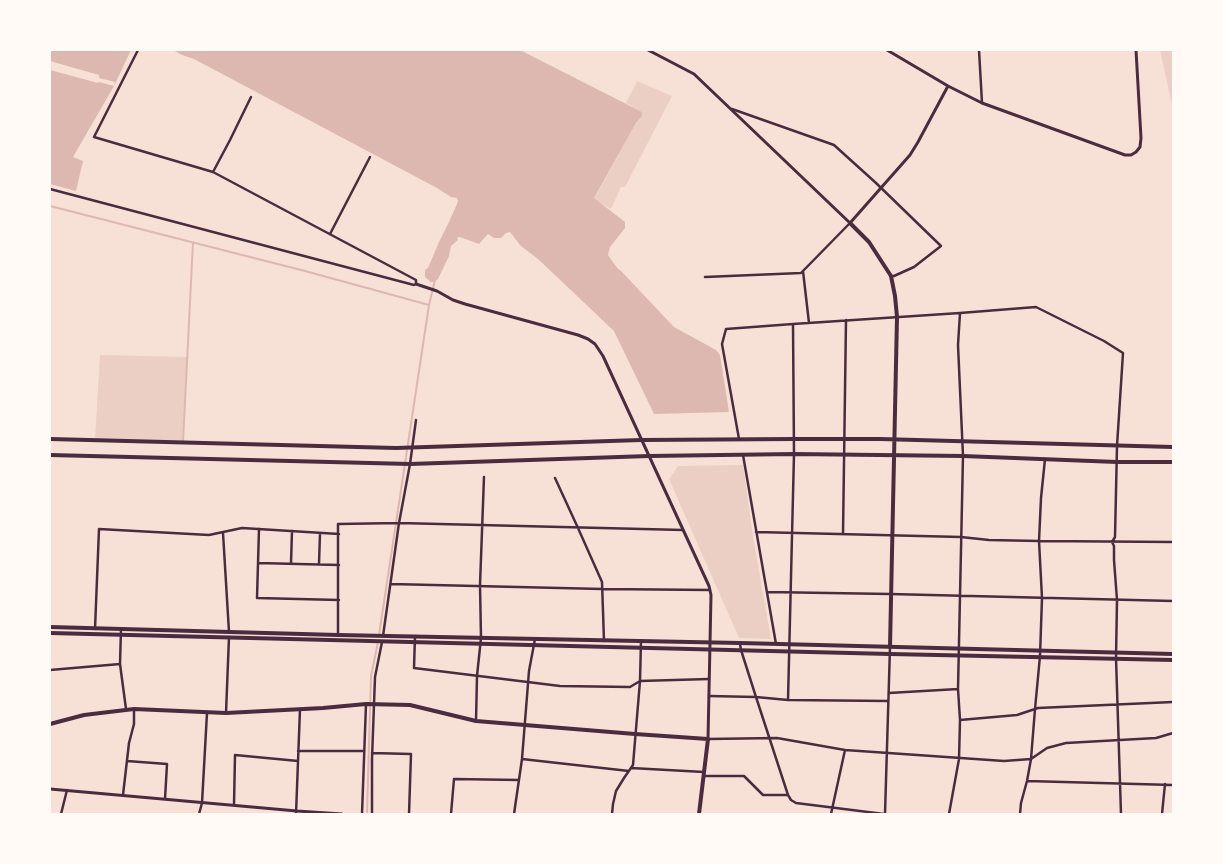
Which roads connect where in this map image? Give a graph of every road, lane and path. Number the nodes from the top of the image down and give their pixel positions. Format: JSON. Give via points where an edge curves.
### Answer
{"nodes":[{"id":1,"x":138,"y":50,"type":"edge"},
{"id":2,"x":648,"y":50,"type":"edge"},
{"id":3,"x":887,"y":50,"type":"edge"},
{"id":4,"x":979,"y":50,"type":"edge"},
{"id":5,"x":1136,"y":50,"type":"edge"},
{"id":6,"x":948,"y":86,"type":"junction"},
{"id":7,"x":251,"y":96,"type":"dead end"},
{"id":8,"x":982,"y":103,"type":"junction"},
{"id":9,"x":729,"y":108,"type":"junction"},
{"id":10,"x":370,"y":157,"type":"dead end"},
{"id":11,"x":213,"y":172,"type":"junction"},
{"id":12,"x":50,"y":189,"type":"edge"},
{"id":13,"x":881,"y":189,"type":"junction"},
{"id":14,"x":850,"y":222,"type":"junction"},
{"id":15,"x":330,"y":234,"type":"junction"},
{"id":16,"x":803,"y":271,"type":"junction"},
{"id":17,"x":891,"y":276,"type":"junction"},
{"id":18,"x":705,"y":277,"type":"dead end"},
{"id":19,"x":416,"y":284,"type":"junction"},
{"id":20,"x":960,"y":313,"type":"junction"},
{"id":21,"x":898,"y":317,"type":"junction"},
{"id":22,"x":846,"y":320,"type":"junction"},
{"id":23,"x":809,"y":323,"type":"junction"},
{"id":24,"x":793,"y":324,"type":"junction"},
{"id":25,"x":416,"y":420,"type":"dead end"},
{"id":26,"x":50,"y":439,"type":"edge"},
{"id":27,"x":739,"y":439,"type":"junction"},
{"id":28,"x":794,"y":439,"type":"junction"},
{"id":29,"x":845,"y":439,"type":"junction"},
{"id":30,"x":642,"y":440,"type":"junction"},
{"id":31,"x":895,"y":440,"type":"junction"},
{"id":32,"x":962,"y":441,"type":"junction"},
{"id":33,"x":1117,"y":446,"type":"junction"},
{"id":34,"x":1173,"y":447,"type":"edge"},
{"id":35,"x":412,"y":448,"type":"junction"},
{"id":36,"x":794,"y":454,"type":"junction"},
{"id":37,"x":50,"y":455,"type":"edge"},
{"id":38,"x":743,"y":455,"type":"junction"},
{"id":39,"x":845,"y":455,"type":"junction"},
{"id":40,"x":649,"y":456,"type":"junction"},
{"id":41,"x":894,"y":456,"type":"junction"},
{"id":42,"x":963,"y":456,"type":"junction"},
{"id":43,"x":1045,"y":459,"type":"junction"},
{"id":44,"x":1117,"y":462,"type":"junction"},
{"id":45,"x":1173,"y":462,"type":"edge"},
{"id":46,"x":410,"y":464,"type":"junction"},
{"id":47,"x":484,"y":477,"type":"dead end"},
{"id":48,"x":555,"y":478,"type":"dead end"},
{"id":49,"x":399,"y":524,"type":"junction"},
{"id":50,"x":482,"y":526,"type":"junction"},
{"id":51,"x":578,"y":528,"type":"junction"},
{"id":52,"x":259,"y":529,"type":"junction"},
{"id":53,"x":683,"y":530,"type":"junction"},
{"id":54,"x":292,"y":531,"type":"junction"},
{"id":55,"x":756,"y":532,"type":"junction"},
{"id":56,"x":223,"y":533,"type":"junction"},
{"id":57,"x":320,"y":533,"type":"junction"},
{"id":58,"x":792,"y":533,"type":"junction"},
{"id":59,"x":339,"y":534,"type":"junction"},
{"id":60,"x":844,"y":534,"type":"junction"},
{"id":61,"x":892,"y":536,"type":"junction"},
{"id":62,"x":961,"y":538,"type":"junction"},
{"id":63,"x":1039,"y":541,"type":"junction"},
{"id":64,"x":1112,"y":542,"type":"junction"},
{"id":65,"x":1173,"y":542,"type":"edge"},
{"id":66,"x":258,"y":563,"type":"junction"},
{"id":67,"x":291,"y":564,"type":"junction"},
{"id":68,"x":319,"y":564,"type":"junction"},
{"id":69,"x":339,"y":565,"type":"junction"},
{"id":70,"x":391,"y":584,"type":"junction"},
{"id":71,"x":480,"y":585,"type":"junction"},
{"id":72,"x":602,"y":589,"type":"junction"},
{"id":73,"x":710,"y":590,"type":"junction"},
{"id":74,"x":767,"y":592,"type":"junction"},
{"id":75,"x":790,"y":592,"type":"junction"},
{"id":76,"x":890,"y":594,"type":"junction"},
{"id":77,"x":960,"y":596,"type":"junction"},
{"id":78,"x":1042,"y":598,"type":"junction"},
{"id":79,"x":338,"y":600,"type":"junction"},
{"id":80,"x":1117,"y":600,"type":"junction"},
{"id":81,"x":1173,"y":601,"type":"edge"},
{"id":82,"x":50,"y":627,"type":"edge"},
{"id":83,"x":95,"y":629,"type":"junction"},
{"id":84,"x":121,"y":632,"type":"junction"},
{"id":85,"x":50,"y":633,"type":"edge"},
{"id":86,"x":229,"y":635,"type":"junction"},
{"id":87,"x":338,"y":635,"type":"junction"},
{"id":88,"x":383,"y":635,"type":"junction"},
{"id":89,"x":416,"y":636,"type":"junction"},
{"id":90,"x":481,"y":638,"type":"junction"},
{"id":91,"x":535,"y":639,"type":"junction"},
{"id":92,"x":382,"y":641,"type":"junction"},
{"id":93,"x":604,"y":641,"type":"junction"},
{"id":94,"x":641,"y":641,"type":"junction"},
{"id":95,"x":415,"y":642,"type":"junction"},
{"id":96,"x":710,"y":643,"type":"junction"},
{"id":97,"x":740,"y":643,"type":"junction"},
{"id":98,"x":481,"y":644,"type":"junction"},
{"id":99,"x":776,"y":644,"type":"junction"},
{"id":100,"x":534,"y":645,"type":"junction"},
{"id":101,"x":789,"y":645,"type":"junction"},
{"id":102,"x":641,"y":647,"type":"junction"},
{"id":103,"x":890,"y":647,"type":"junction"},
{"id":104,"x":710,"y":649,"type":"junction"},
{"id":105,"x":958,"y":649,"type":"junction"},
{"id":106,"x":741,"y":650,"type":"junction"},
{"id":107,"x":789,"y":651,"type":"junction"},
{"id":108,"x":890,"y":654,"type":"junction"},
{"id":109,"x":1040,"y":654,"type":"junction"},
{"id":110,"x":1173,"y":654,"type":"edge"},
{"id":111,"x":958,"y":655,"type":"junction"},
{"id":112,"x":1116,"y":656,"type":"junction"},
{"id":113,"x":1173,"y":660,"type":"edge"},
{"id":114,"x":120,"y":664,"type":"junction"},
{"id":115,"x":50,"y":670,"type":"edge"},
{"id":116,"x":477,"y":676,"type":"junction"},
{"id":117,"x":709,"y":678,"type":"junction"},
{"id":118,"x":640,"y":681,"type":"junction"},
{"id":119,"x":528,"y":683,"type":"junction"},
{"id":120,"x":958,"y":689,"type":"junction"},
{"id":121,"x":889,"y":693,"type":"junction"},
{"id":122,"x":709,"y":696,"type":"junction"},
{"id":123,"x":756,"y":697,"type":"junction"},
{"id":124,"x":788,"y":700,"type":"junction"},
{"id":125,"x":888,"y":701,"type":"junction"},
{"id":126,"x":1173,"y":702,"type":"edge"},
{"id":127,"x":366,"y":704,"type":"junction"},
{"id":128,"x":374,"y":704,"type":"junction"},
{"id":129,"x":1117,"y":705,"type":"junction"},
{"id":130,"x":134,"y":708,"type":"junction"},
{"id":131,"x":126,"y":709,"type":"junction"},
{"id":132,"x":1035,"y":709,"type":"junction"},
{"id":133,"x":300,"y":710,"type":"junction"},
{"id":134,"x":207,"y":713,"type":"junction"},
{"id":135,"x":226,"y":713,"type":"junction"},
{"id":136,"x":960,"y":720,"type":"junction"},
{"id":137,"x":476,"y":721,"type":"junction"},
{"id":138,"x":50,"y":724,"type":"edge"},
{"id":139,"x":524,"y":725,"type":"junction"},
{"id":140,"x":1173,"y":733,"type":"edge"},
{"id":141,"x":636,"y":734,"type":"junction"},
{"id":142,"x":708,"y":738,"type":"junction"},
{"id":143,"x":770,"y":739,"type":"junction"},
{"id":144,"x":1119,"y":741,"type":"junction"},
{"id":145,"x":845,"y":750,"type":"junction"},
{"id":146,"x":298,"y":751,"type":"junction"},
{"id":147,"x":364,"y":751,"type":"junction"},
{"id":148,"x":372,"y":753,"type":"junction"},
{"id":149,"x":887,"y":754,"type":"junction"},
{"id":150,"x":522,"y":758,"type":"junction"},
{"id":151,"x":959,"y":759,"type":"junction"},
{"id":152,"x":1032,"y":759,"type":"junction"},
{"id":153,"x":127,"y":760,"type":"junction"},
{"id":154,"x":298,"y":761,"type":"junction"},
{"id":155,"x":630,"y":770,"type":"junction"},
{"id":156,"x":703,"y":774,"type":"junction"},
{"id":157,"x":519,"y":780,"type":"junction"},
{"id":158,"x":1027,"y":781,"type":"junction"},
{"id":159,"x":1120,"y":783,"type":"junction"},
{"id":160,"x":1165,"y":784,"type":"junction"},
{"id":161,"x":1173,"y":784,"type":"edge"},
{"id":162,"x":50,"y":789,"type":"edge"},
{"id":163,"x":67,"y":790,"type":"junction"},
{"id":164,"x":123,"y":795,"type":"junction"},
{"id":165,"x":788,"y":795,"type":"junction"},
{"id":166,"x":165,"y":799,"type":"junction"},
{"id":167,"x":202,"y":803,"type":"junction"},
{"id":168,"x":234,"y":805,"type":"junction"},
{"id":169,"x":833,"y":807,"type":"junction"},
{"id":170,"x":296,"y":813,"type":"edge"},
{"id":171,"x":61,"y":814,"type":"edge"},
{"id":172,"x":199,"y":814,"type":"edge"},
{"id":173,"x":342,"y":814,"type":"edge"},
{"id":174,"x":362,"y":814,"type":"edge"},
{"id":175,"x":372,"y":814,"type":"edge"},
{"id":176,"x":409,"y":814,"type":"edge"},
{"id":177,"x":451,"y":814,"type":"edge"},
{"id":178,"x":514,"y":814,"type":"edge"},
{"id":179,"x":612,"y":814,"type":"edge"},
{"id":180,"x":699,"y":814,"type":"edge"},
{"id":181,"x":831,"y":814,"type":"edge"},
{"id":182,"x":884,"y":814,"type":"edge"},
{"id":183,"x":949,"y":814,"type":"edge"},
{"id":184,"x":1020,"y":814,"type":"edge"},
{"id":185,"x":1121,"y":814,"type":"edge"},
{"id":186,"x":1162,"y":814,"type":"edge"}],
"edges":[{"from":1,"to":11,"type":"street","via":[[94,137]]},
{"from":2,"to":9,"type":"street","via":[[694,74]]},
{"from":3,"to":6,"type":"street"},
{"from":4,"to":8,"type":"street"},
{"from":5,"to":8,"type":"street","via":[[1142,138],[1140,147],[1131,155]]},
{"from":6,"to":8,"type":"street"},
{"from":6,"to":13,"type":"street","via":[[910,156]]},
{"from":7,"to":11,"type":"street"},
{"from":9,"to":13,"type":"street","via":[[834,145]]},
{"from":9,"to":14,"type":"street"},
{"from":10,"to":15,"type":"street"},
{"from":11,"to":15,"type":"street"},
{"from":12,"to":19,"type":"street"},
{"from":13,"to":14,"type":"street"},
{"from":13,"to":17,"type":"street","via":[[941,246],[914,267]]},
{"from":14,"to":16,"type":"street"},
{"from":14,"to":17,"type":"main road","via":[[869,242]]},
{"from":15,"to":19,"type":"street","via":[[416,280]]},
{"from":16,"to":18,"type":"street"},
{"from":16,"to":23,"type":"street"},
{"from":17,"to":21,"type":"main road"},
{"from":19,"to":30,"type":"street","via":[[465,304],[588,339],[602,356]]},
{"from":20,"to":21,"type":"street"},
{"from":20,"to":32,"type":"street"},
{"from":20,"to":33,"type":"street","via":[[1036,307],[1124,353]]},
{"from":21,"to":22,"type":"street"},
{"from":21,"to":31,"type":"main road"},
{"from":22,"to":23,"type":"street"},
{"from":22,"to":29,"type":"street"},
{"from":23,"to":24,"type":"street"},
{"from":24,"to":27,"type":"street","via":[[726,329],[722,344]]},
{"from":24,"to":28,"type":"street"},
{"from":25,"to":35,"type":"street"},
{"from":26,"to":35,"type":"main road"},
{"from":27,"to":28,"type":"main road"},
{"from":27,"to":30,"type":"main road"},
{"from":28,"to":29,"type":"main road"},
{"from":28,"to":36,"type":"street"},
{"from":29,"to":31,"type":"main road"},
{"from":29,"to":39,"type":"street"},
{"from":30,"to":35,"type":"main road"},
{"from":30,"to":40,"type":"street"},
{"from":31,"to":32,"type":"main road"},
{"from":31,"to":41,"type":"main road"},
{"from":32,"to":33,"type":"main road"},
{"from":32,"to":42,"type":"street"},
{"from":33,"to":34,"type":"main road"},
{"from":33,"to":44,"type":"street"},
{"from":35,"to":46,"type":"street"},
{"from":36,"to":38,"type":"main road"},
{"from":36,"to":39,"type":"main road"},
{"from":36,"to":58,"type":"street"},
{"from":37,"to":46,"type":"main road"},
{"from":38,"to":40,"type":"main road"},
{"from":38,"to":55,"type":"street"},
{"from":39,"to":41,"type":"main road"},
{"from":39,"to":60,"type":"street"},
{"from":40,"to":46,"type":"main road"},
{"from":40,"to":53,"type":"street"},
{"from":41,"to":42,"type":"main road"},
{"from":41,"to":61,"type":"main road"},
{"from":42,"to":43,"type":"main road"},
{"from":42,"to":62,"type":"street"},
{"from":43,"to":44,"type":"main road"},
{"from":43,"to":63,"type":"street"},
{"from":44,"to":45,"type":"main road"},
{"from":44,"to":64,"type":"street","via":[[1115,537]]},
{"from":46,"to":49,"type":"street"},
{"from":47,"to":50,"type":"street"},
{"from":48,"to":51,"type":"street"},
{"from":49,"to":50,"type":"street"},
{"from":49,"to":59,"type":"street","via":[[338,524]]},
{"from":49,"to":70,"type":"street"},
{"from":50,"to":51,"type":"street"},
{"from":50,"to":71,"type":"street"},
{"from":51,"to":53,"type":"street"},
{"from":51,"to":72,"type":"street","via":[[602,582]]},
{"from":52,"to":54,"type":"street"},
{"from":52,"to":56,"type":"street","via":[[242,528]]},
{"from":52,"to":66,"type":"street"},
{"from":53,"to":73,"type":"street"},
{"from":54,"to":57,"type":"street"},
{"from":54,"to":67,"type":"street"},
{"from":55,"to":58,"type":"street"},
{"from":55,"to":74,"type":"street"},
{"from":56,"to":83,"type":"street","via":[[99,529]]},
{"from":56,"to":86,"type":"street"},
{"from":57,"to":59,"type":"street"},
{"from":57,"to":68,"type":"street"},
{"from":58,"to":60,"type":"street"},
{"from":58,"to":75,"type":"street"},
{"from":59,"to":69,"type":"street"},
{"from":60,"to":61,"type":"street"},
{"from":61,"to":62,"type":"street"},
{"from":61,"to":76,"type":"main road"},
{"from":62,"to":63,"type":"street"},
{"from":62,"to":77,"type":"street"},
{"from":63,"to":64,"type":"street"},
{"from":63,"to":78,"type":"street"},
{"from":64,"to":65,"type":"street"},
{"from":64,"to":80,"type":"street"},
{"from":66,"to":67,"type":"street"},
{"from":66,"to":79,"type":"street","via":[[257,598]]},
{"from":67,"to":68,"type":"street"},
{"from":68,"to":69,"type":"street"},
{"from":69,"to":79,"type":"street"},
{"from":70,"to":71,"type":"street"},
{"from":70,"to":88,"type":"street"},
{"from":71,"to":72,"type":"street"},
{"from":71,"to":90,"type":"street"},
{"from":72,"to":73,"type":"street"},
{"from":72,"to":93,"type":"street"},
{"from":73,"to":96,"type":"street"},
{"from":74,"to":75,"type":"street"},
{"from":74,"to":99,"type":"street"},
{"from":75,"to":76,"type":"street"},
{"from":75,"to":101,"type":"street"},
{"from":76,"to":77,"type":"street"},
{"from":76,"to":103,"type":"main road"},
{"from":77,"to":78,"type":"street"},
{"from":77,"to":105,"type":"street"},
{"from":78,"to":80,"type":"street"},
{"from":78,"to":109,"type":"street"},
{"from":79,"to":87,"type":"street"},
{"from":80,"to":81,"type":"street"},
{"from":80,"to":112,"type":"street"},
{"from":82,"to":83,"type":"main road"},
{"from":83,"to":84,"type":"main road"},
{"from":84,"to":85,"type":"main road"},
{"from":84,"to":86,"type":"main road"},
{"from":84,"to":114,"type":"street"},
{"from":86,"to":87,"type":"main road"},
{"from":86,"to":92,"type":"main road"},
{"from":86,"to":135,"type":"street"},
{"from":87,"to":88,"type":"main road"},
{"from":88,"to":89,"type":"main road"},
{"from":88,"to":92,"type":"street"},
{"from":89,"to":90,"type":"main road"},
{"from":89,"to":95,"type":"street"},
{"from":90,"to":91,"type":"main road"},
{"from":90,"to":98,"type":"street"},
{"from":91,"to":93,"type":"main road"},
{"from":91,"to":100,"type":"street"},
{"from":92,"to":95,"type":"main road"},
{"from":92,"to":128,"type":"street"},
{"from":93,"to":94,"type":"main road"},
{"from":94,"to":96,"type":"main road"},
{"from":94,"to":102,"type":"street"},
{"from":95,"to":98,"type":"main road"},
{"from":95,"to":116,"type":"street","via":[[414,668]]},
{"from":96,"to":97,"type":"main road"},
{"from":96,"to":104,"type":"street"},
{"from":97,"to":99,"type":"main road"},
{"from":97,"to":106,"type":"street"},
{"from":98,"to":100,"type":"main road"},
{"from":98,"to":116,"type":"street"},
{"from":99,"to":101,"type":"main road"},
{"from":100,"to":102,"type":"main road"},
{"from":100,"to":119,"type":"street"},
{"from":101,"to":103,"type":"main road"},
{"from":101,"to":107,"type":"street"},
{"from":102,"to":104,"type":"main road"},
{"from":102,"to":118,"type":"street"},
{"from":103,"to":105,"type":"main road"},
{"from":103,"to":108,"type":"street"},
{"from":104,"to":106,"type":"main road"},
{"from":104,"to":117,"type":"street"},
{"from":105,"to":109,"type":"main road"},
{"from":105,"to":111,"type":"street"},
{"from":106,"to":107,"type":"main road"},
{"from":106,"to":123,"type":"street"},
{"from":107,"to":108,"type":"main road"},
{"from":107,"to":124,"type":"street"},
{"from":108,"to":111,"type":"main road"},
{"from":108,"to":121,"type":"street"},
{"from":109,"to":111,"type":"main road"},
{"from":109,"to":112,"type":"main road"},
{"from":109,"to":132,"type":"street"},
{"from":110,"to":112,"type":"main road"},
{"from":111,"to":120,"type":"street"},
{"from":112,"to":113,"type":"main road"},
{"from":112,"to":129,"type":"street"},
{"from":114,"to":115,"type":"street"},
{"from":114,"to":131,"type":"street"},
{"from":116,"to":119,"type":"street"},
{"from":116,"to":137,"type":"street"},
{"from":117,"to":118,"type":"street"},
{"from":117,"to":122,"type":"street"},
{"from":118,"to":119,"type":"street","via":[[630,686]]},
{"from":118,"to":141,"type":"street"},
{"from":119,"to":139,"type":"street"},
{"from":120,"to":121,"type":"street"},
{"from":120,"to":136,"type":"street"},
{"from":121,"to":125,"type":"street"},
{"from":122,"to":123,"type":"street"},
{"from":122,"to":142,"type":"street"},
{"from":123,"to":124,"type":"street"},
{"from":123,"to":143,"type":"street"},
{"from":124,"to":125,"type":"street"},
{"from":125,"to":149,"type":"street"},
{"from":126,"to":129,"type":"street"},
{"from":127,"to":128,"type":"main road"},
{"from":127,"to":133,"type":"main road"},
{"from":127,"to":147,"type":"street"},
{"from":128,"to":137,"type":"main road","via":[[410,705]]},
{"from":128,"to":148,"type":"street"},
{"from":129,"to":132,"type":"street"},
{"from":129,"to":144,"type":"street"},
{"from":130,"to":131,"type":"main road"},
{"from":130,"to":134,"type":"main road"},
{"from":130,"to":153,"type":"street"},
{"from":131,"to":138,"type":"main road"},
{"from":132,"to":136,"type":"street","via":[[1017,715]]},
{"from":132,"to":152,"type":"street"},
{"from":133,"to":135,"type":"main road"},
{"from":133,"to":146,"type":"street"},
{"from":134,"to":135,"type":"main road"},
{"from":134,"to":167,"type":"street"},
{"from":136,"to":151,"type":"street"},
{"from":137,"to":139,"type":"main road"},
{"from":139,"to":141,"type":"main road"},
{"from":139,"to":150,"type":"street"},
{"from":140,"to":144,"type":"street"},
{"from":141,"to":142,"type":"main road"},
{"from":141,"to":155,"type":"street"},
{"from":142,"to":143,"type":"street"},
{"from":142,"to":156,"type":"main road"},
{"from":143,"to":145,"type":"street"},
{"from":143,"to":165,"type":"street"},
{"from":144,"to":152,"type":"street","via":[[1060,744]]},
{"from":144,"to":159,"type":"street"},
{"from":145,"to":149,"type":"street"},
{"from":145,"to":169,"type":"street"},
{"from":146,"to":147,"type":"street"},
{"from":146,"to":154,"type":"street"},
{"from":147,"to":174,"type":"street"},
{"from":148,"to":175,"type":"street"},
{"from":148,"to":176,"type":"street","via":[[411,754]]},
{"from":149,"to":151,"type":"street"},
{"from":149,"to":182,"type":"street"},
{"from":150,"to":155,"type":"street"},
{"from":150,"to":157,"type":"street"},
{"from":151,"to":152,"type":"street"},
{"from":151,"to":183,"type":"street"},
{"from":152,"to":158,"type":"street"},
{"from":153,"to":164,"type":"street"},
{"from":153,"to":166,"type":"street","via":[[167,764]]},
{"from":154,"to":168,"type":"street","via":[[235,755]]},
{"from":154,"to":170,"type":"street"},
{"from":155,"to":156,"type":"street"},
{"from":155,"to":179,"type":"street","via":[[619,785]]},
{"from":156,"to":165,"type":"street","via":[[744,776],[763,795]]},
{"from":156,"to":180,"type":"main road"},
{"from":157,"to":177,"type":"street","via":[[454,779]]},
{"from":157,"to":178,"type":"street"},
{"from":158,"to":159,"type":"street"},
{"from":158,"to":184,"type":"street"},
{"from":159,"to":160,"type":"street"},
{"from":159,"to":185,"type":"street"},
{"from":160,"to":161,"type":"street"},
{"from":160,"to":186,"type":"street"},
{"from":162,"to":163,"type":"street"},
{"from":163,"to":164,"type":"street"},
{"from":163,"to":171,"type":"street"},
{"from":164,"to":166,"type":"street"},
{"from":165,"to":169,"type":"street","via":[[796,803]]},
{"from":166,"to":167,"type":"street"},
{"from":167,"to":168,"type":"street"},
{"from":167,"to":172,"type":"street"},
{"from":168,"to":170,"type":"street"},
{"from":169,"to":181,"type":"street"},
{"from":169,"to":182,"type":"street"},
{"from":170,"to":173,"type":"street"}]}
